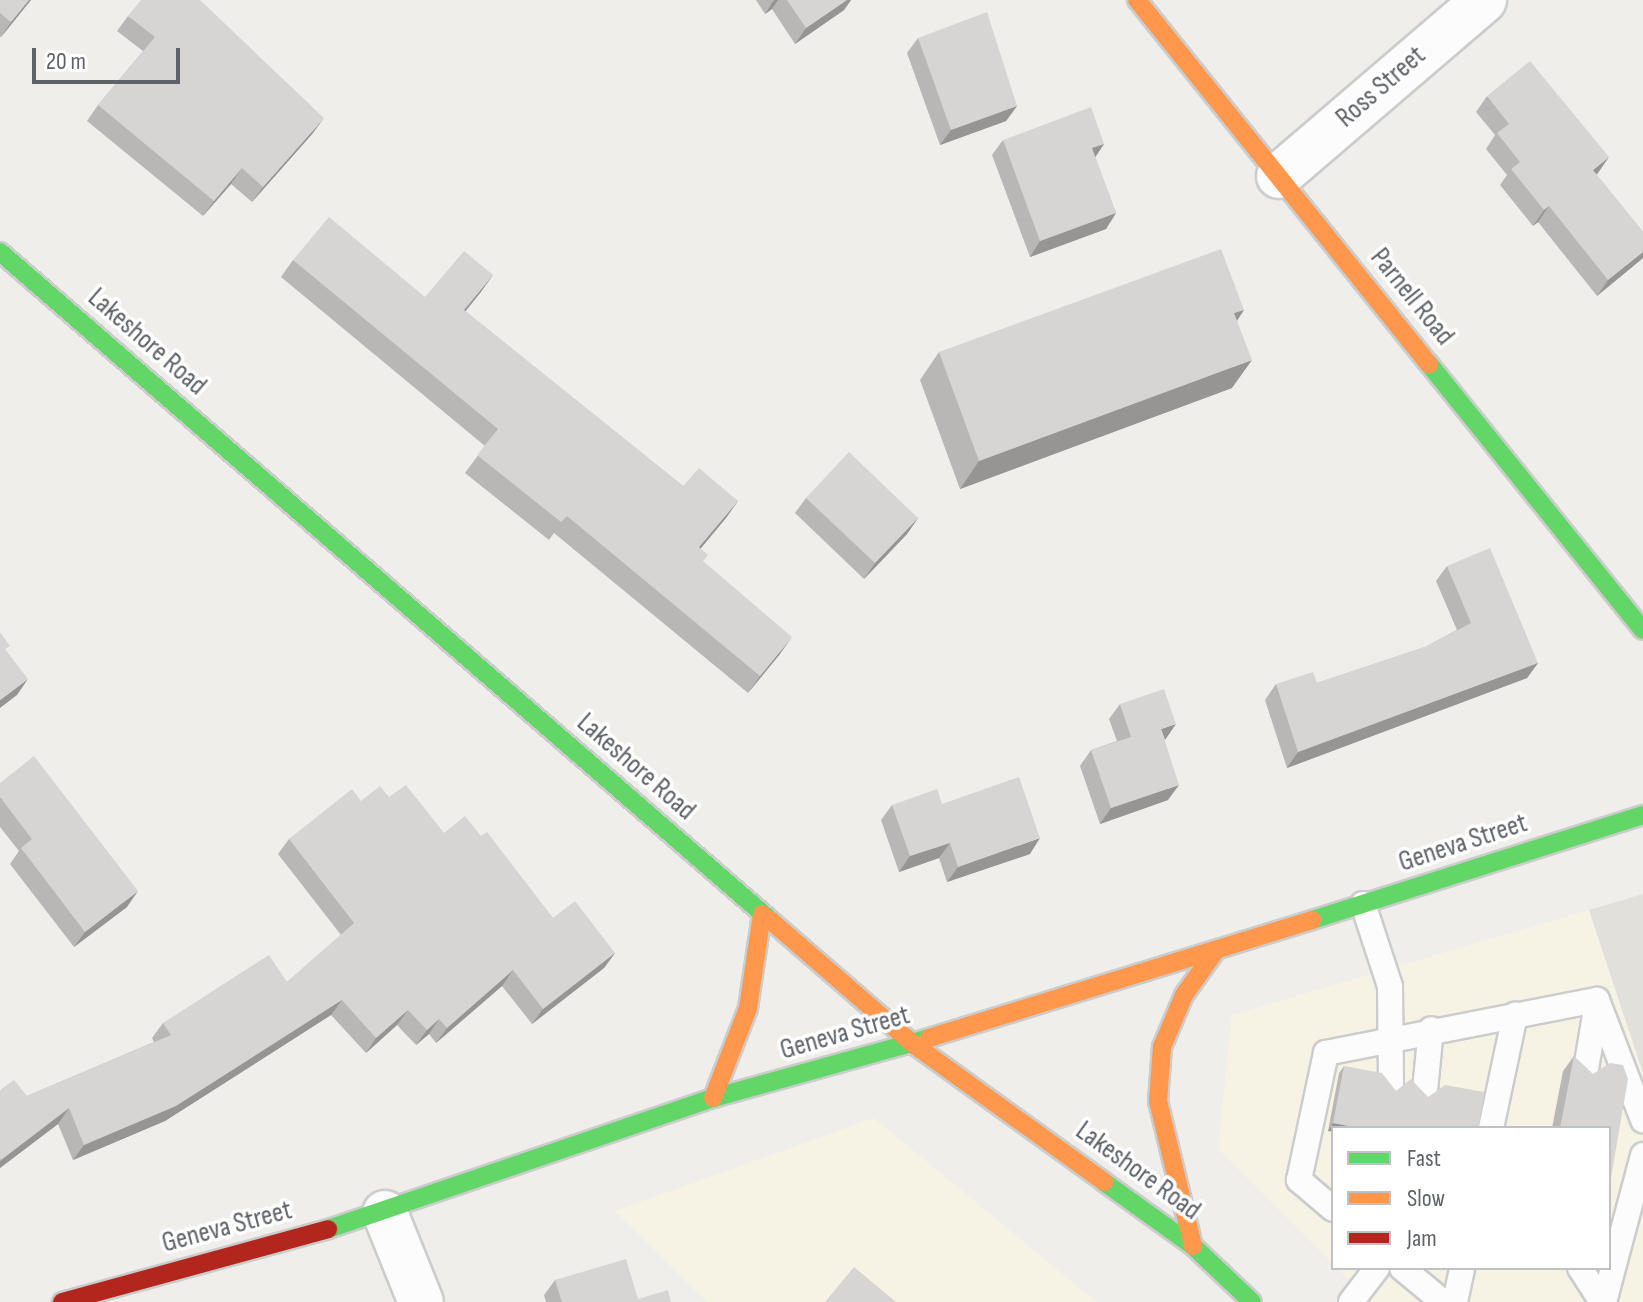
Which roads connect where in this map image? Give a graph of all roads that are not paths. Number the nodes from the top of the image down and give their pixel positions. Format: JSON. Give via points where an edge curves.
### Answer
{"nodes":[{"id":1,"x":1137,"y":0,"type":"edge"},
{"id":2,"x":1484,"y":0,"type":"edge"},
{"id":3,"x":1279,"y":176,"type":"junction"},
{"id":4,"x":0,"y":252,"type":"edge"},
{"id":5,"x":1643,"y":630,"type":"edge"},
{"id":6,"x":1643,"y":815,"type":"edge"},
{"id":7,"x":1363,"y":904,"type":"junction"},
{"id":8,"x":762,"y":914,"type":"junction"},
{"id":9,"x":1216,"y":950,"type":"junction"},
{"id":10,"x":1597,"y":1000,"type":"junction"},
{"id":11,"x":1515,"y":1015,"type":"junction"},
{"id":12,"x":1431,"y":1029,"type":"junction"},
{"id":13,"x":1395,"y":1034,"type":"junction"},
{"id":14,"x":913,"y":1044,"type":"junction"},
{"id":15,"x":1585,"y":1075,"type":"edge"},
{"id":16,"x":1391,"y":1084,"type":"edge"},
{"id":17,"x":1425,"y":1090,"type":"edge"},
{"id":18,"x":713,"y":1098,"type":"junction"},
{"id":19,"x":1643,"y":1120,"type":"edge"},
{"id":20,"x":1491,"y":1126,"type":"edge"},
{"id":21,"x":1643,"y":1155,"type":"edge"},
{"id":22,"x":1331,"y":1207,"type":"edge"},
{"id":23,"x":385,"y":1213,"type":"junction"},
{"id":24,"x":1193,"y":1246,"type":"junction"},
{"id":25,"x":1375,"y":1270,"type":"edge"},
{"id":26,"x":1404,"y":1270,"type":"edge"},
{"id":27,"x":1462,"y":1270,"type":"edge"},
{"id":28,"x":1581,"y":1270,"type":"edge"},
{"id":29,"x":62,"y":1302,"type":"edge"},
{"id":30,"x":421,"y":1302,"type":"edge"},
{"id":31,"x":1252,"y":1302,"type":"edge"},
{"id":32,"x":1351,"y":1302,"type":"edge"},
{"id":33,"x":1443,"y":1302,"type":"edge"},
{"id":34,"x":1455,"y":1302,"type":"edge"},
{"id":35,"x":1603,"y":1302,"type":"edge"}],
"edges":[{"from":1,"to":3,"type":"main road","name":"Parnell Road"},
{"from":2,"to":3,"type":"street","name":"Ross Street"},
{"from":3,"to":5,"type":"main road","name":"Parnell Road"},
{"from":4,"to":8,"type":"main road","name":"Lakeshore Road"},
{"from":6,"to":7,"type":"main road","name":"Geneva Street"},
{"from":7,"to":9,"type":"main road","name":"Geneva Street"},
{"from":7,"to":13,"type":"lane","via":[[1390,986]]},
{"from":8,"to":14,"type":"main road","name":"Lakeshore Road"},
{"from":8,"to":18,"type":"main road","via":[[748,1008]]},
{"from":9,"to":14,"type":"main road","name":"Geneva Street"},
{"from":9,"to":24,"type":"main road","via":[[1184,995],[1162,1047],[1158,1101]]},
{"from":10,"to":11,"type":"lane"},
{"from":10,"to":15,"type":"lane"},
{"from":10,"to":19,"type":"lane"},
{"from":11,"to":12,"type":"lane"},
{"from":11,"to":20,"type":"lane"},
{"from":12,"to":13,"type":"lane"},
{"from":12,"to":17,"type":"lane"},
{"from":13,"to":16,"type":"lane"},
{"from":13,"to":22,"type":"lane","via":[[1326,1053],[1299,1180]]},
{"from":14,"to":18,"type":"main road","name":"Geneva Street"},
{"from":14,"to":24,"type":"main road","name":"Lakeshore Road"},
{"from":18,"to":23,"type":"main road","name":"Geneva Street"},
{"from":21,"to":35,"type":"lane"},
{"from":23,"to":29,"type":"main road","name":"Geneva Street"},
{"from":23,"to":30,"type":"street"},
{"from":24,"to":31,"type":"main road","name":"Lakeshore Road"},
{"from":25,"to":32,"type":"lane"},
{"from":26,"to":33,"type":"lane"},
{"from":27,"to":34,"type":"lane"},
{"from":28,"to":35,"type":"lane"}]}
